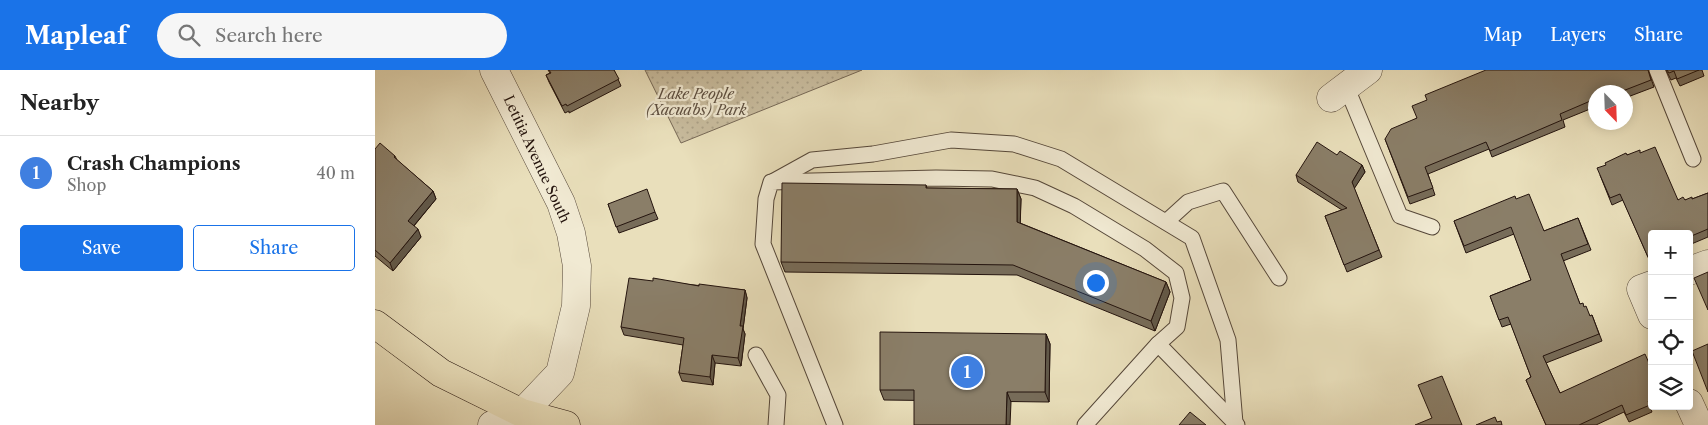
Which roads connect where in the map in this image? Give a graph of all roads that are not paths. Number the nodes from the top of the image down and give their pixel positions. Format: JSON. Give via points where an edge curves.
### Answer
{"nodes":[{"id":1,"x":494,"y":70,"type":"edge"},
{"id":2,"x":1657,"y":70,"type":"edge"},
{"id":3,"x":1348,"y":85,"type":"edge"},
{"id":4,"x":1693,"y":159,"type":"dead end"},
{"id":5,"x":771,"y":182,"type":"junction"},
{"id":6,"x":1166,"y":222,"type":"junction"},
{"id":7,"x":1432,"y":227,"type":"dead end"},
{"id":8,"x":1708,"y":264,"type":"edge"},
{"id":9,"x":1693,"y":270,"type":"edge"},
{"id":10,"x":1279,"y":278,"type":"dead end"},
{"id":11,"x":1648,"y":286,"type":"edge"},
{"id":12,"x":1648,"y":306,"type":"edge"},
{"id":13,"x":375,"y":324,"type":"edge"},
{"id":14,"x":1159,"y":344,"type":"junction"},
{"id":15,"x":756,"y":355,"type":"dead end"},
{"id":16,"x":1692,"y":410,"type":"edge"},
{"id":17,"x":522,"y":413,"type":"junction"},
{"id":18,"x":1236,"y":424,"type":"edge"},
{"id":19,"x":493,"y":425,"type":"edge"},
{"id":20,"x":566,"y":425,"type":"edge"},
{"id":21,"x":776,"y":425,"type":"edge"},
{"id":22,"x":835,"y":425,"type":"edge"},
{"id":23,"x":1085,"y":425,"type":"edge"},
{"id":24,"x":1699,"y":425,"type":"edge"}],
"edges":[{"from":1,"to":17,"type":"street","name":"Letitia Avenue South","via":[[561,203],[577,266],[576,306],[560,372]]},
{"from":2,"to":4,"type":"lane"},
{"from":3,"to":7,"type":"lane","via":[[1400,216]]},
{"from":5,"to":6,"type":"lane","via":[[813,160],[873,154],[951,140],[1014,144],[1061,159]]},
{"from":5,"to":14,"type":"lane","via":[[991,179],[1035,188],[1074,206],[1121,234],[1176,273],[1182,298],[1177,326]]},
{"from":5,"to":22,"type":"lane","via":[[766,200],[763,244]]},
{"from":6,"to":10,"type":"lane","via":[[1188,202],[1223,191]]},
{"from":6,"to":18,"type":"lane","via":[[1192,238],[1229,340]]},
{"from":8,"to":9,"type":"street"},
{"from":11,"to":12,"type":"street","via":[[1641,289]]},
{"from":13,"to":17,"type":"main road","via":[[441,373]]},
{"from":14,"to":18,"type":"lane"},
{"from":14,"to":23,"type":"lane"},
{"from":15,"to":21,"type":"lane","via":[[778,395]]},
{"from":16,"to":24,"type":"street"},
{"from":17,"to":19,"type":"street"},
{"from":17,"to":20,"type":"main road"}]}
